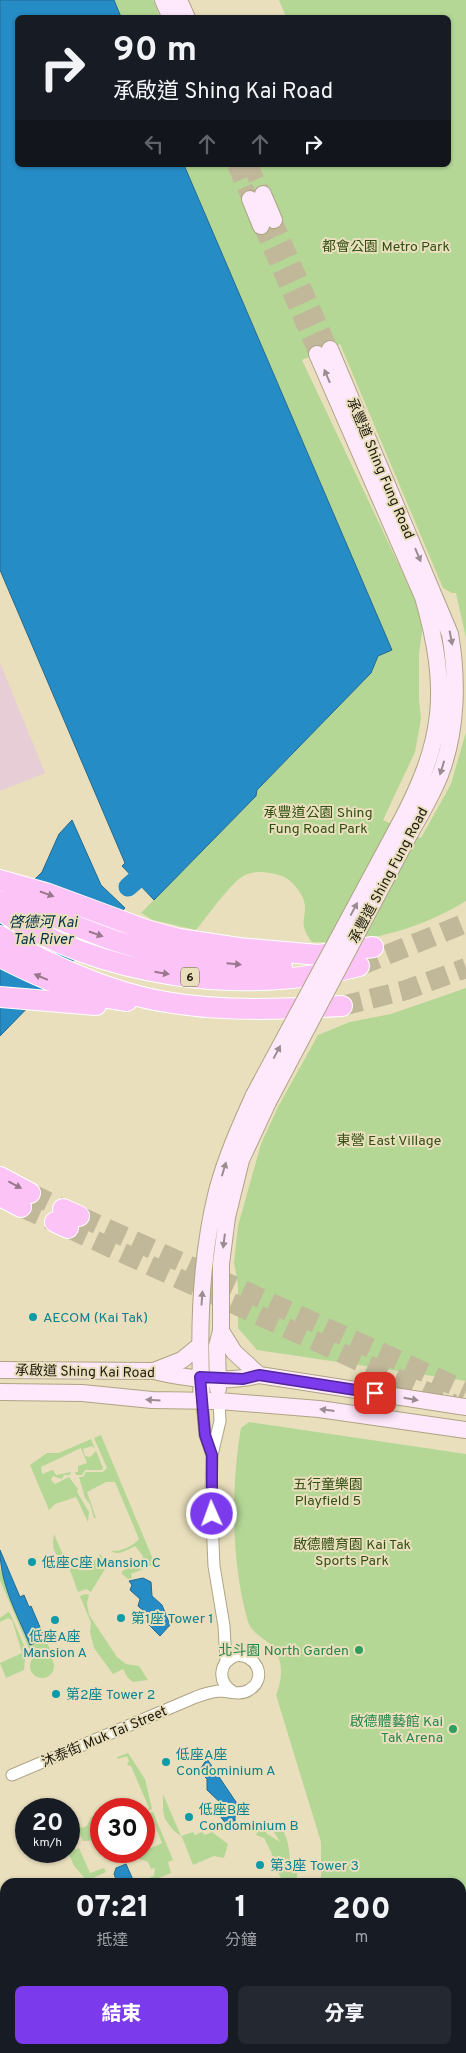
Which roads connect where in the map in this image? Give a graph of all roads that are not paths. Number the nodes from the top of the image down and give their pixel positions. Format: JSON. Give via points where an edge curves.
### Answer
{"nodes":[{"id":1,"x":163,"y":0,"type":"edge"},
{"id":2,"x":179,"y":0,"type":"edge"},
{"id":3,"x":170,"y":15,"type":"edge"},
{"id":4,"x":186,"y":15,"type":"edge"},
{"id":5,"x":256,"y":196,"type":"tunnel mouth"},
{"id":6,"x":268,"y":223,"type":"tunnel mouth"},
{"id":7,"x":323,"y":352,"type":"tunnel mouth"},
{"id":8,"x":0,"y":880,"type":"edge"},
{"id":9,"x":0,"y":901,"type":"edge"},
{"id":10,"x":0,"y":910,"type":"edge"},
{"id":11,"x":0,"y":936,"type":"edge"},
{"id":12,"x":373,"y":947,"type":"tunnel mouth"},
{"id":13,"x":0,"y":957,"type":"edge"},
{"id":14,"x":84,"y":993,"type":"junction"},
{"id":15,"x":0,"y":997,"type":"edge"},
{"id":16,"x":165,"y":1002,"type":"junction"},
{"id":17,"x":342,"y":1006,"type":"tunnel mouth"},
{"id":18,"x":261,"y":1099,"type":"junction"},
{"id":19,"x":0,"y":1177,"type":"edge"},
{"id":20,"x":0,"y":1196,"type":"edge"},
{"id":21,"x":221,"y":1331,"type":"junction"},
{"id":22,"x":199,"y":1346,"type":"junction"},
{"id":23,"x":0,"y":1370,"type":"edge"},
{"id":24,"x":154,"y":1371,"type":"junction"},
{"id":25,"x":259,"y":1375,"type":"junction"},
{"id":26,"x":200,"y":1377,"type":"junction"},
{"id":27,"x":217,"y":1378,"type":"junction"},
{"id":28,"x":0,"y":1392,"type":"edge"},
{"id":29,"x":219,"y":1401,"type":"junction"},
{"id":30,"x":202,"y":1402,"type":"junction"},
{"id":31,"x":466,"y":1407,"type":"edge"},
{"id":32,"x":466,"y":1430,"type":"edge"},
{"id":33,"x":212,"y":1455,"type":"junction"},
{"id":34,"x":224,"y":1626,"type":"junction"},
{"id":35,"x":242,"y":1655,"type":"junction"},
{"id":36,"x":226,"y":1661,"type":"junction"},
{"id":37,"x":221,"y":1676,"type":"junction"},
{"id":38,"x":232,"y":1691,"type":"junction"},
{"id":39,"x":196,"y":1697,"type":"junction"},
{"id":40,"x":12,"y":1775,"type":"dead end"}],
"edges":[{"from":1,"to":3,"type":"main road"},
{"from":2,"to":4,"type":"main road"},
{"from":5,"to":6,"type":"main road"},
{"from":7,"to":18,"type":"main road","name":"承豐道 Shing Fung Road","bridge":true,"via":[[423,597],[434,638],[439,694],[436,732],[426,771],[404,830]]},
{"from":8,"to":12,"type":"highway","one_way":true,"via":[[182,940],[319,955]]},
{"from":9,"to":10,"type":"highway","number":"6","via":[[29,908],[119,942],[168,955],[251,965],[359,966],[235,980],[152,972],[115,962],[37,932]]},
{"from":11,"to":14,"type":"highway","number":"6","via":[[46,961]]},
{"from":14,"to":13,"type":"highway","one_way":true},
{"from":14,"to":15,"type":"highway"},
{"from":14,"to":16,"type":"highway","number":"6"},
{"from":14,"to":16,"type":"highway","via":[[133,1005]]},
{"from":16,"to":17,"type":"highway","number":"6","via":[[248,1010]]},
{"from":18,"to":21,"type":"main road","name":"承豐道 Shing Fung Road","one_way":true,"via":[[227,1217],[221,1264]]},
{"from":22,"to":18,"type":"main road","name":"承豐道 Shing Fung Road","one_way":true,"via":[[206,1242],[211,1216],[228,1156]]},
{"from":19,"to":20,"type":"highway","one_way":true,"via":[[26,1200]]},
{"from":21,"to":25,"type":"main road","via":[[234,1352]]},
{"from":21,"to":27,"type":"main road","name":"承豐道 Shing Fung Road","via":[[217,1346]]},
{"from":22,"to":24,"type":"main road","via":[[182,1360]]},
{"from":22,"to":26,"type":"main road","name":"承豐道 Shing Fung Road"},
{"from":23,"to":24,"type":"main road","name":"承啟道 Shing Kai Road"},
{"from":24,"to":26,"type":"main road","name":"承啟道 Shing Kai Road","via":[[173,1376]]},
{"from":25,"to":27,"type":"main road","name":"承啟道 Shing Kai Road","via":[[243,1379]]},
{"from":25,"to":31,"type":"main road","name":"承啟道 Shing Kai Road","one_way":true},
{"from":26,"to":27,"type":"main road","name":"承啟道 Shing Kai Road"},
{"from":26,"to":30,"type":"main road","name":"承豐道 Shing Fung Road"},
{"from":27,"to":29,"type":"main road","name":"承豐道 Shing Fung Road"},
{"from":30,"to":28,"type":"main road","name":"承啟道 Shing Kai Road","one_way":true,"via":[[82,1393]]},
{"from":29,"to":30,"type":"main road","name":"承啟道 Shing Kai Road"},
{"from":32,"to":29,"type":"main road","name":"承啟道 Shing Kai Road","one_way":true,"via":[[319,1409]]},
{"from":29,"to":33,"type":"street","name":"沐泰街 Muk Tai Street","via":[[220,1421]]},
{"from":30,"to":33,"type":"street","name":"沐泰街 Muk Tai Street","via":[[205,1435]]},
{"from":33,"to":34,"type":"street","name":"沐泰街 Muk Tai Street","via":[[214,1566]]},
{"from":34,"to":35,"type":"street","name":"沐泰街 Muk Tai Street"},
{"from":34,"to":36,"type":"street","name":"沐泰街 Muk Tai Street"},
{"from":35,"to":36,"type":"street"},
{"from":35,"to":38,"type":"street","name":"沐泰街 Muk Tai Street","via":[[256,1664],[258,1680],[246,1692]]},
{"from":36,"to":37,"type":"street","name":"沐泰街 Muk Tai Street"},
{"from":37,"to":38,"type":"street","via":[[224,1685]]},
{"from":37,"to":39,"type":"street","name":"沐泰街 Muk Tai Street"},
{"from":38,"to":39,"type":"street","name":"沐泰街 Muk Tai Street"},
{"from":39,"to":40,"type":"street","name":"沐泰街 Muk Tai Street"}]}
